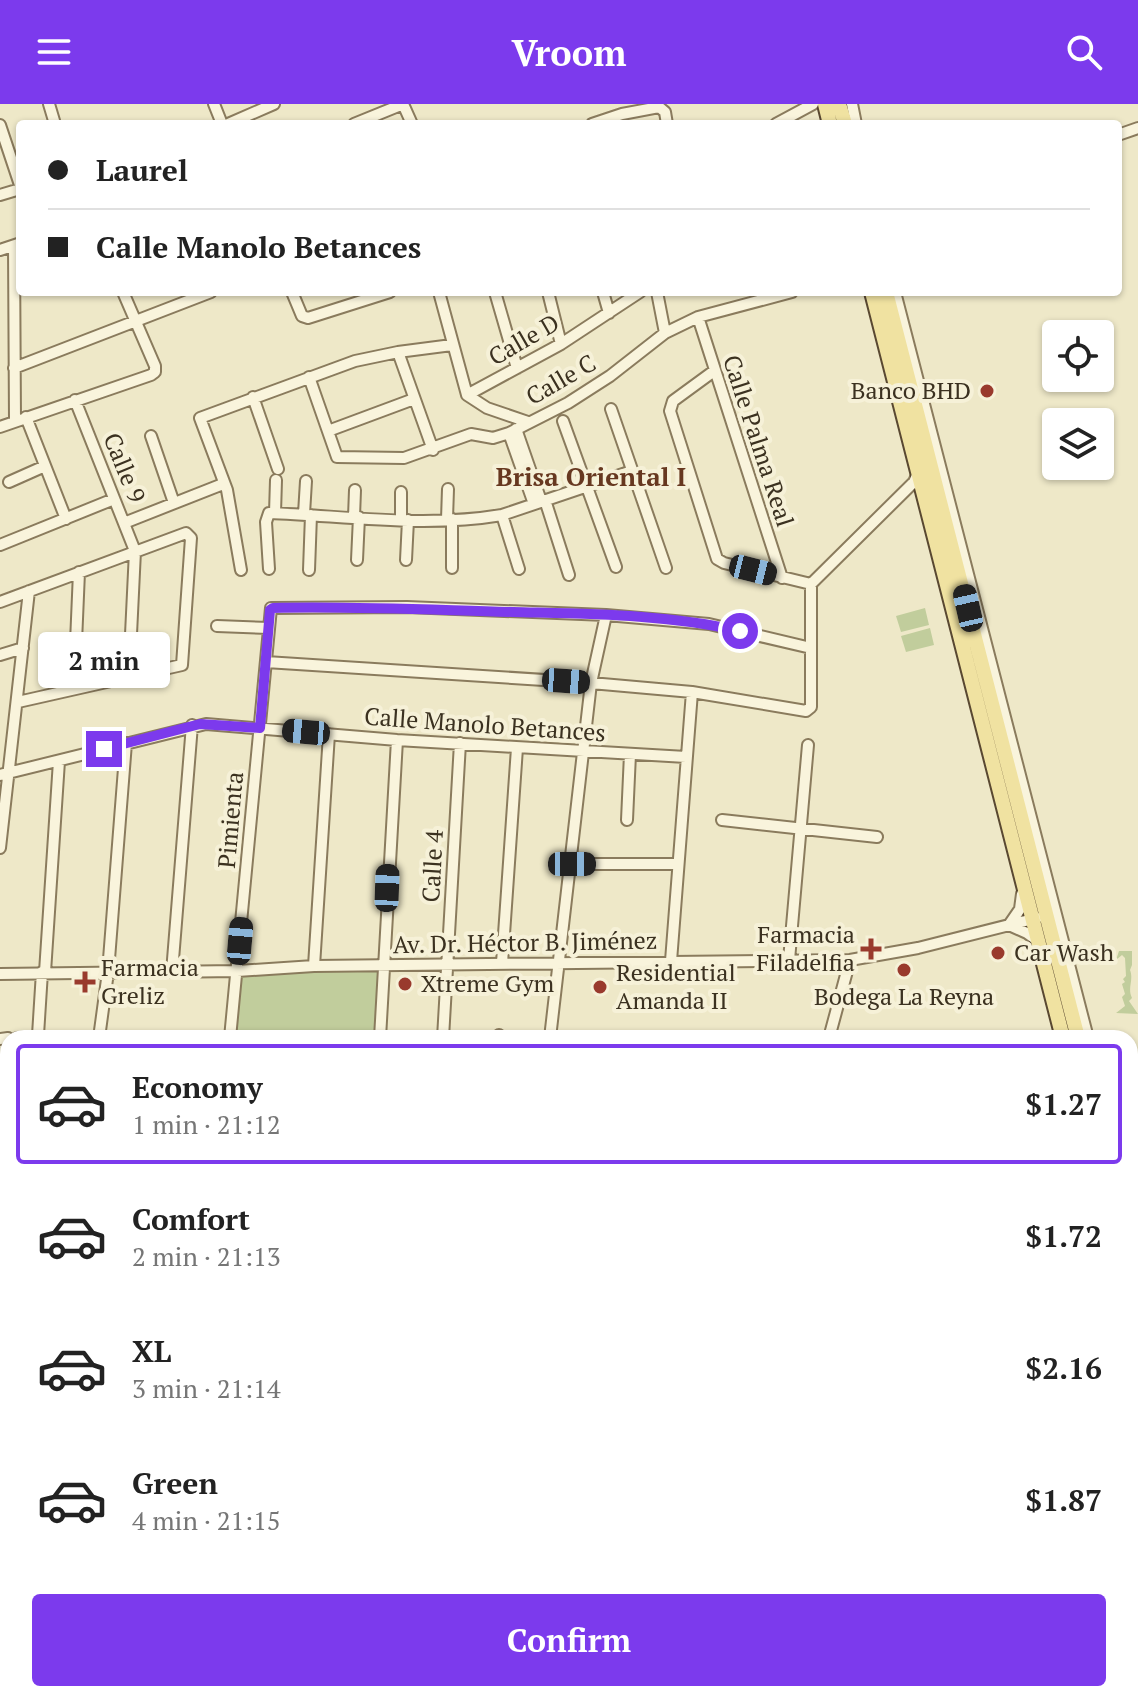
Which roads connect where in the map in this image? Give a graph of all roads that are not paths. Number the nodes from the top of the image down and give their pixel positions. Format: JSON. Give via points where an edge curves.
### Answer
{"nodes":[{"id":1,"x":403,"y":104,"type":"edge"},
{"id":2,"x":813,"y":104,"type":"edge"},
{"id":3,"x":271,"y":105,"type":"edge"},
{"id":4,"x":237,"y":120,"type":"edge"},
{"id":5,"x":364,"y":120,"type":"edge"},
{"id":6,"x":604,"y":120,"type":"edge"},
{"id":7,"x":666,"y":120,"type":"edge"},
{"id":8,"x":783,"y":120,"type":"edge"},
{"id":9,"x":0,"y":125,"type":"edge"},
{"id":10,"x":16,"y":175,"type":"edge"},
{"id":11,"x":16,"y":286,"type":"edge"},
{"id":12,"x":125,"y":296,"type":"edge"},
{"id":13,"x":201,"y":296,"type":"edge"},
{"id":14,"x":294,"y":296,"type":"edge"},
{"id":15,"x":377,"y":296,"type":"edge"},
{"id":16,"x":440,"y":296,"type":"edge"},
{"id":17,"x":496,"y":296,"type":"edge"},
{"id":18,"x":549,"y":296,"type":"edge"},
{"id":19,"x":604,"y":296,"type":"edge"},
{"id":20,"x":634,"y":296,"type":"edge"},
{"id":21,"x":658,"y":296,"type":"edge"},
{"id":22,"x":777,"y":296,"type":"edge"},
{"id":23,"x":873,"y":296,"type":"edge"},
{"id":24,"x":887,"y":296,"type":"edge"},
{"id":25,"x":896,"y":296,"type":"edge"},
{"id":26,"x":609,"y":313,"type":"junction"},
{"id":27,"x":698,"y":317,"type":"junction"},
{"id":28,"x":135,"y":322,"type":"junction"},
{"id":29,"x":665,"y":333,"type":"junction"},
{"id":30,"x":561,"y":344,"type":"junction"},
{"id":31,"x":452,"y":345,"type":"junction"},
{"id":32,"x":398,"y":352,"type":"junction"},
{"id":33,"x":14,"y":368,"type":"junction"},
{"id":34,"x":517,"y":368,"type":"junction"},
{"id":35,"x":714,"y":371,"type":"junction"},
{"id":36,"x":309,"y":377,"type":"junction"},
{"id":37,"x":467,"y":395,"type":"junction"},
{"id":38,"x":253,"y":397,"type":"junction"},
{"id":39,"x":414,"y":399,"type":"junction"},
{"id":40,"x":75,"y":400,"type":"junction"},
{"id":41,"x":611,"y":409,"type":"dead end"},
{"id":42,"x":26,"y":417,"type":"junction"},
{"id":43,"x":15,"y":421,"type":"junction"},
{"id":44,"x":563,"y":421,"type":"dead end"},
{"id":45,"x":528,"y":422,"type":"junction"},
{"id":46,"x":0,"y":427,"type":"edge"},
{"id":47,"x":328,"y":431,"type":"junction"},
{"id":48,"x":512,"y":431,"type":"junction"},
{"id":49,"x":151,"y":436,"type":"dead end"},
{"id":50,"x":433,"y":450,"type":"junction"},
{"id":51,"x":45,"y":466,"type":"junction"},
{"id":52,"x":632,"y":471,"type":"junction"},
{"id":53,"x":919,"y":471,"type":"junction"},
{"id":54,"x":306,"y":481,"type":"dead end"},
{"id":55,"x":9,"y":482,"type":"dead end"},
{"id":56,"x":223,"y":484,"type":"junction"},
{"id":57,"x":587,"y":486,"type":"junction"},
{"id":58,"x":448,"y":489,"type":"dead end"},
{"id":59,"x":355,"y":490,"type":"dead end"},
{"id":60,"x":401,"y":492,"type":"dead end"},
{"id":61,"x":114,"y":499,"type":"junction"},
{"id":62,"x":540,"y":502,"type":"junction"},
{"id":63,"x":174,"y":503,"type":"junction"},
{"id":64,"x":275,"y":513,"type":"junction"},
{"id":65,"x":308,"y":514,"type":"junction"},
{"id":66,"x":502,"y":515,"type":"junction"},
{"id":67,"x":357,"y":517,"type":"junction"},
{"id":68,"x":66,"y":519,"type":"junction"},
{"id":69,"x":449,"y":519,"type":"junction"},
{"id":70,"x":404,"y":520,"type":"junction"},
{"id":71,"x":124,"y":523,"type":"junction"},
{"id":72,"x":0,"y":545,"type":"edge"},
{"id":73,"x":135,"y":551,"type":"junction"},
{"id":74,"x":357,"y":560,"type":"dead end"},
{"id":75,"x":406,"y":560,"type":"dead end"},
{"id":76,"x":616,"y":567,"type":"dead end"},
{"id":77,"x":452,"y":568,"type":"dead end"},
{"id":78,"x":666,"y":568,"type":"dead end"},
{"id":79,"x":269,"y":569,"type":"dead end"},
{"id":80,"x":519,"y":569,"type":"dead end"},
{"id":81,"x":241,"y":570,"type":"dead end"},
{"id":82,"x":309,"y":570,"type":"dead end"},
{"id":83,"x":79,"y":572,"type":"junction"},
{"id":84,"x":569,"y":575,"type":"dead end"},
{"id":85,"x":782,"y":578,"type":"junction"},
{"id":86,"x":811,"y":584,"type":"junction"},
{"id":87,"x":29,"y":591,"type":"junction"},
{"id":88,"x":0,"y":602,"type":"edge"},
{"id":89,"x":606,"y":615,"type":"junction"},
{"id":90,"x":217,"y":626,"type":"dead end"},
{"id":91,"x":269,"y":628,"type":"junction"},
{"id":92,"x":23,"y":648,"type":"junction"},
{"id":93,"x":811,"y":648,"type":"junction"},
{"id":94,"x":0,"y":655,"type":"edge"},
{"id":95,"x":266,"y":662,"type":"junction"},
{"id":96,"x":129,"y":676,"type":"junction"},
{"id":97,"x":591,"y":683,"type":"junction"},
{"id":98,"x":74,"y":689,"type":"junction"},
{"id":99,"x":692,"y":692,"type":"junction"},
{"id":100,"x":18,"y":702,"type":"junction"},
{"id":101,"x":192,"y":725,"type":"junction"},
{"id":102,"x":260,"y":728,"type":"junction"},
{"id":103,"x":329,"y":734,"type":"junction"},
{"id":104,"x":397,"y":740,"type":"junction"},
{"id":105,"x":126,"y":743,"type":"junction"},
{"id":106,"x":460,"y":743,"type":"junction"},
{"id":107,"x":808,"y":745,"type":"dead end"},
{"id":108,"x":517,"y":748,"type":"junction"},
{"id":109,"x":583,"y":752,"type":"junction"},
{"id":110,"x":630,"y":754,"type":"junction"},
{"id":111,"x":686,"y":757,"type":"junction"},
{"id":112,"x":59,"y":761,"type":"junction"},
{"id":113,"x":4,"y":775,"type":"edge"},
{"id":114,"x":627,"y":820,"type":"dead end"},
{"id":115,"x":722,"y":820,"type":"dead end"},
{"id":116,"x":799,"y":828,"type":"junction"},
{"id":117,"x":877,"y":837,"type":"dead end"},
{"id":118,"x":0,"y":848,"type":"edge"},
{"id":119,"x":572,"y":864,"type":"junction"},
{"id":120,"x":677,"y":864,"type":"junction"},
{"id":121,"x":1022,"y":876,"type":"junction"},
{"id":122,"x":1040,"y":917,"type":"junction"},
{"id":123,"x":1009,"y":925,"type":"junction"},
{"id":124,"x":1038,"y":942,"type":"junction"},
{"id":125,"x":789,"y":960,"type":"junction"},
{"id":126,"x":850,"y":960,"type":"junction"},
{"id":127,"x":671,"y":961,"type":"junction"},
{"id":128,"x":502,"y":963,"type":"junction"},
{"id":129,"x":559,"y":963,"type":"junction"},
{"id":130,"x":449,"y":964,"type":"junction"},
{"id":131,"x":384,"y":965,"type":"junction"},
{"id":132,"x":314,"y":966,"type":"junction"},
{"id":133,"x":237,"y":971,"type":"junction"},
{"id":134,"x":44,"y":972,"type":"junction"},
{"id":135,"x":108,"y":972,"type":"junction"},
{"id":136,"x":172,"y":972,"type":"junction"},
{"id":137,"x":0,"y":974,"type":"edge"},
{"id":138,"x":38,"y":1030,"type":"edge"},
{"id":139,"x":100,"y":1030,"type":"edge"},
{"id":140,"x":231,"y":1030,"type":"edge"},
{"id":141,"x":380,"y":1030,"type":"edge"},
{"id":142,"x":444,"y":1030,"type":"edge"},
{"id":143,"x":551,"y":1030,"type":"edge"},
{"id":144,"x":831,"y":1030,"type":"edge"},
{"id":145,"x":1061,"y":1030,"type":"edge"},
{"id":146,"x":1075,"y":1030,"type":"edge"},
{"id":147,"x":1086,"y":1030,"type":"edge"}],
"edges":[{"from":1,"to":5,"type":"street"},
{"from":2,"to":8,"type":"street"},
{"from":3,"to":4,"type":"street"},
{"from":6,"to":7,"type":"street","via":[[662,108]]},
{"from":9,"to":10,"type":"street"},
{"from":11,"to":33,"type":"street"},
{"from":12,"to":28,"type":"street"},
{"from":13,"to":28,"type":"street"},
{"from":14,"to":15,"type":"street","via":[[308,318]]},
{"from":16,"to":31,"type":"street"},
{"from":17,"to":34,"type":"street"},
{"from":18,"to":30,"type":"street"},
{"from":19,"to":26,"type":"street"},
{"from":20,"to":26,"type":"street","name":"Calle D"},
{"from":21,"to":29,"type":"street"},
{"from":22,"to":27,"type":"street","name":"Calle C"},
{"from":23,"to":53,"type":"main road"},
{"from":24,"to":122,"type":"main road"},
{"from":25,"to":147,"type":"street"},
{"from":26,"to":30,"type":"street","name":"Calle D"},
{"from":27,"to":29,"type":"street","name":"Calle C"},
{"from":27,"to":35,"type":"street","name":"Calle Palma Real"},
{"from":28,"to":33,"type":"street"},
{"from":28,"to":40,"type":"street","via":[[155,372]]},
{"from":29,"to":45,"type":"street","name":"Calle C","via":[[610,376]]},
{"from":30,"to":34,"type":"street","name":"Calle D"},
{"from":31,"to":32,"type":"street"},
{"from":31,"to":37,"type":"street"},
{"from":32,"to":36,"type":"street"},
{"from":32,"to":39,"type":"street"},
{"from":33,"to":43,"type":"street"},
{"from":34,"to":37,"type":"street","name":"Calle D"},
{"from":35,"to":85,"type":"street","name":"Calle Palma Real"},
{"from":35,"to":85,"type":"street","via":[[673,401],[670,411],[720,562]]},
{"from":36,"to":38,"type":"street"},
{"from":36,"to":47,"type":"street"},
{"from":37,"to":45,"type":"street"},
{"from":38,"to":56,"type":"street","via":[[200,418]]},
{"from":38,"to":64,"type":"street","via":[[277,475]]},
{"from":39,"to":47,"type":"street"},
{"from":39,"to":50,"type":"street"},
{"from":40,"to":42,"type":"street"},
{"from":40,"to":61,"type":"street","name":"Calle 9"},
{"from":41,"to":52,"type":"street"},
{"from":42,"to":43,"type":"street"},
{"from":42,"to":51,"type":"street"},
{"from":43,"to":46,"type":"street"},
{"from":44,"to":57,"type":"street"},
{"from":45,"to":48,"type":"street","name":"Calle C"},
{"from":47,"to":50,"type":"street","name":"Calle C","via":[[337,457],[404,458]]},
{"from":48,"to":50,"type":"street","name":"Calle C","via":[[493,438],[471,434]]},
{"from":48,"to":62,"type":"street"},
{"from":49,"to":63,"type":"street"},
{"from":51,"to":55,"type":"street"},
{"from":51,"to":68,"type":"street"},
{"from":52,"to":57,"type":"street"},
{"from":52,"to":78,"type":"street"},
{"from":53,"to":86,"type":"street"},
{"from":53,"to":121,"type":"main road"},
{"from":54,"to":65,"type":"street"},
{"from":56,"to":63,"type":"street"},
{"from":56,"to":81,"type":"street"},
{"from":57,"to":62,"type":"street"},
{"from":57,"to":76,"type":"street"},
{"from":58,"to":69,"type":"street"},
{"from":59,"to":67,"type":"street"},
{"from":60,"to":70,"type":"street"},
{"from":61,"to":68,"type":"street"},
{"from":61,"to":71,"type":"street","name":"Calle 9"},
{"from":62,"to":66,"type":"street"},
{"from":62,"to":84,"type":"street"},
{"from":63,"to":71,"type":"street"},
{"from":64,"to":65,"type":"street"},
{"from":64,"to":79,"type":"street","via":[[269,513],[266,522]]},
{"from":65,"to":67,"type":"street"},
{"from":65,"to":82,"type":"street"},
{"from":66,"to":69,"type":"street"},
{"from":66,"to":80,"type":"street"},
{"from":67,"to":70,"type":"street"},
{"from":67,"to":74,"type":"street"},
{"from":68,"to":72,"type":"street"},
{"from":69,"to":70,"type":"street"},
{"from":69,"to":77,"type":"street"},
{"from":70,"to":75,"type":"street"},
{"from":71,"to":73,"type":"street","name":"Calle 9"},
{"from":73,"to":83,"type":"street"},
{"from":73,"to":96,"type":"street"},
{"from":73,"to":96,"type":"street","via":[[186,533],[191,538],[183,662]]},
{"from":83,"to":87,"type":"street"},
{"from":83,"to":98,"type":"street"},
{"from":85,"to":86,"type":"street"},
{"from":86,"to":93,"type":"street"},
{"from":87,"to":88,"type":"street"},
{"from":87,"to":92,"type":"street"},
{"from":89,"to":91,"type":"street","name":"Pimienta","via":[[273,608]]},
{"from":89,"to":93,"type":"street","via":[[709,624]]},
{"from":89,"to":97,"type":"street"},
{"from":90,"to":91,"type":"street"},
{"from":91,"to":95,"type":"street","name":"Pimienta"},
{"from":92,"to":94,"type":"street"},
{"from":92,"to":100,"type":"street"},
{"from":93,"to":99,"type":"street","via":[[811,707],[806,711]]},
{"from":95,"to":97,"type":"street"},
{"from":95,"to":102,"type":"street","name":"Pimienta"},
{"from":96,"to":98,"type":"street"},
{"from":97,"to":99,"type":"street"},
{"from":97,"to":109,"type":"street"},
{"from":98,"to":100,"type":"street"},
{"from":99,"to":111,"type":"street"},
{"from":100,"to":113,"type":"street"},
{"from":101,"to":102,"type":"street","name":"Calle Manolo Betances"},
{"from":101,"to":105,"type":"street","name":"Calle Manolo Betances"},
{"from":101,"to":136,"type":"street"},
{"from":102,"to":103,"type":"street","name":"Calle Manolo Betances"},
{"from":102,"to":133,"type":"street","name":"Pimienta"},
{"from":103,"to":104,"type":"street","name":"Calle Manolo Betances"},
{"from":103,"to":132,"type":"street"},
{"from":104,"to":106,"type":"street","name":"Calle Manolo Betances"},
{"from":104,"to":131,"type":"street"},
{"from":105,"to":112,"type":"street","name":"Calle Manolo Betances"},
{"from":105,"to":135,"type":"street"},
{"from":106,"to":108,"type":"street","name":"Calle Manolo Betances"},
{"from":106,"to":130,"type":"street","name":"Calle 4"},
{"from":107,"to":116,"type":"street"},
{"from":108,"to":109,"type":"street","name":"Calle Manolo Betances"},
{"from":108,"to":128,"type":"street"},
{"from":109,"to":110,"type":"street","name":"Calle Manolo Betances"},
{"from":109,"to":119,"type":"street"},
{"from":110,"to":111,"type":"street","name":"Calle Manolo Betances"},
{"from":110,"to":114,"type":"street"},
{"from":111,"to":120,"type":"street"},
{"from":112,"to":113,"type":"street","name":"Calle Manolo Betances"},
{"from":112,"to":134,"type":"street"},
{"from":113,"to":118,"type":"street"},
{"from":115,"to":116,"type":"street"},
{"from":116,"to":117,"type":"street"},
{"from":116,"to":125,"type":"street"},
{"from":119,"to":120,"type":"street"},
{"from":119,"to":129,"type":"street"},
{"from":120,"to":127,"type":"street"},
{"from":121,"to":122,"type":"main road"},
{"from":121,"to":123,"type":"street","via":[[1020,909]]},
{"from":122,"to":123,"type":"street","name":"Av. Dr. Héctor B. Jiménez"},
{"from":122,"to":124,"type":"main road"},
{"from":122,"to":146,"type":"main road"},
{"from":123,"to":124,"type":"street"},
{"from":123,"to":126,"type":"street","name":"Av. Dr. Héctor B. Jiménez"},
{"from":124,"to":145,"type":"main road"},
{"from":125,"to":126,"type":"street","name":"Av. Dr. Héctor B. Jiménez"},
{"from":125,"to":127,"type":"street","name":"Av. Dr. Héctor B. Jiménez"},
{"from":126,"to":144,"type":"street"},
{"from":127,"to":129,"type":"street","name":"Av. Dr. Héctor B. Jiménez"},
{"from":128,"to":129,"type":"street","name":"Av. Dr. Héctor B. Jiménez"},
{"from":128,"to":130,"type":"street","name":"Av. Dr. Héctor B. Jiménez"},
{"from":129,"to":143,"type":"street"},
{"from":130,"to":131,"type":"street","name":"Av. Dr. Héctor B. Jiménez"},
{"from":130,"to":142,"type":"street","name":"Calle 4"},
{"from":131,"to":132,"type":"street","name":"Av. Dr. Héctor B. Jiménez"},
{"from":131,"to":141,"type":"street"},
{"from":132,"to":133,"type":"street","name":"Av. Dr. Héctor B. Jiménez"},
{"from":133,"to":136,"type":"street","name":"Av. Dr. Héctor B. Jiménez"},
{"from":133,"to":140,"type":"street","name":"Pimienta"},
{"from":134,"to":135,"type":"street","name":"Av. Dr. Héctor B. Jiménez"},
{"from":134,"to":137,"type":"street","name":"Av. Dr. Héctor B. Jiménez"},
{"from":134,"to":138,"type":"street"},
{"from":135,"to":136,"type":"street","name":"Av. Dr. Héctor B. Jiménez"},
{"from":135,"to":139,"type":"street"}]}
